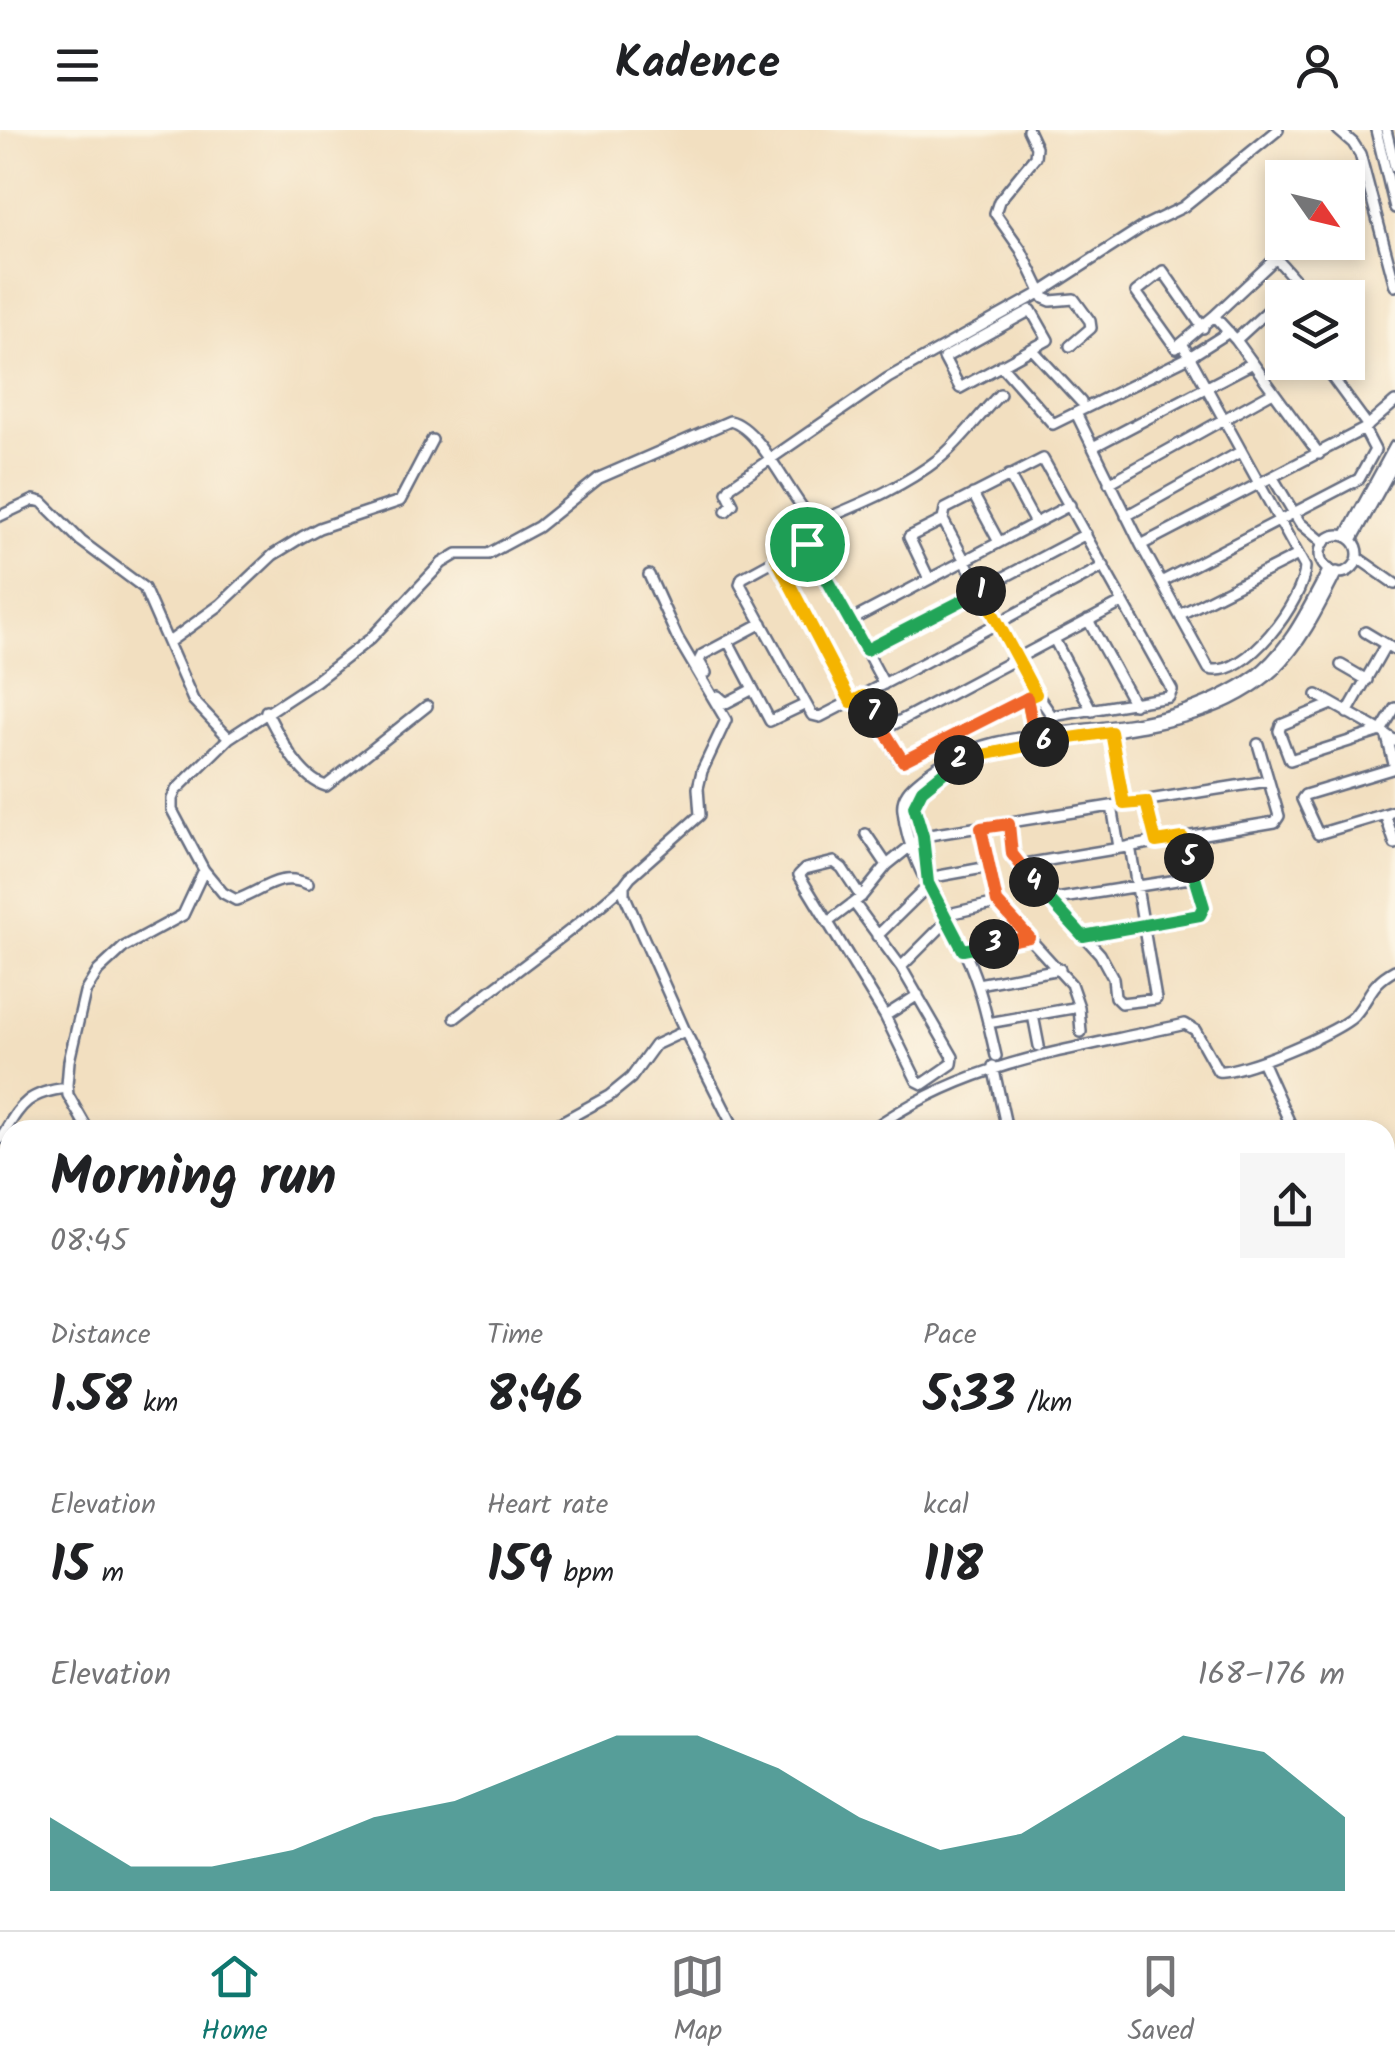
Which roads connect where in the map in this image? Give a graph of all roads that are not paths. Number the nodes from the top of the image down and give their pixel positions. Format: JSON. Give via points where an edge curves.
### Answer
{"nodes":[{"id":1,"x":1028,"y":130,"type":"edge"},
{"id":2,"x":1278,"y":130,"type":"edge"},
{"id":3,"x":1338,"y":130,"type":"edge"},
{"id":4,"x":1376,"y":130,"type":"edge"},
{"id":5,"x":1384,"y":137,"type":"edge"},
{"id":6,"x":1395,"y":166,"type":"edge"},
{"id":7,"x":1395,"y":208,"type":"edge"},
{"id":8,"x":1395,"y":286,"type":"edge"},
{"id":9,"x":1040,"y":293,"type":"junction"},
{"id":10,"x":1214,"y":316,"type":"junction"},
{"id":11,"x":1203,"y":328,"type":"junction"},
{"id":12,"x":1233,"y":336,"type":"junction"},
{"id":13,"x":1182,"y":343,"type":"junction"},
{"id":14,"x":1070,"y":346,"type":"dead end"},
{"id":15,"x":1032,"y":348,"type":"junction"},
{"id":16,"x":1191,"y":356,"type":"junction"},
{"id":17,"x":1250,"y":364,"type":"junction"},
{"id":18,"x":1001,"y":365,"type":"junction"},
{"id":19,"x":1333,"y":380,"type":"edge"},
{"id":20,"x":1207,"y":388,"type":"junction"},
{"id":21,"x":1272,"y":392,"type":"junction"},
{"id":22,"x":1000,"y":394,"type":"dead end"},
{"id":23,"x":1080,"y":402,"type":"dead end"},
{"id":24,"x":1395,"y":402,"type":"edge"},
{"id":25,"x":1076,"y":412,"type":"junction"},
{"id":26,"x":1223,"y":420,"type":"junction"},
{"id":27,"x":1366,"y":428,"type":"junction"},
{"id":28,"x":432,"y":440,"type":"dead end"},
{"id":29,"x":1093,"y":446,"type":"junction"},
{"id":30,"x":1395,"y":446,"type":"edge"},
{"id":31,"x":1240,"y":452,"type":"junction"},
{"id":32,"x":1319,"y":454,"type":"junction"},
{"id":33,"x":770,"y":462,"type":"junction"},
{"id":34,"x":1395,"y":462,"type":"edge"},
{"id":35,"x":1009,"y":475,"type":"junction"},
{"id":36,"x":1273,"y":478,"type":"junction"},
{"id":37,"x":1109,"y":483,"type":"junction"},
{"id":38,"x":1259,"y":485,"type":"junction"},
{"id":39,"x":973,"y":494,"type":"junction"},
{"id":40,"x":1070,"y":505,"type":"junction"},
{"id":41,"x":726,"y":511,"type":"dead end"},
{"id":42,"x":1292,"y":512,"type":"junction"},
{"id":43,"x":0,"y":516,"type":"edge"},
{"id":44,"x":1126,"y":516,"type":"junction"},
{"id":45,"x":943,"y":520,"type":"junction"},
{"id":46,"x":1279,"y":521,"type":"junction"},
{"id":47,"x":1035,"y":523,"type":"junction"},
{"id":48,"x":1086,"y":534,"type":"junction"},
{"id":49,"x":1349,"y":538,"type":"junction"},
{"id":50,"x":999,"y":542,"type":"junction"},
{"id":51,"x":1324,"y":543,"type":"junction"},
{"id":52,"x":1141,"y":546,"type":"junction"},
{"id":53,"x":1298,"y":555,"type":"junction"},
{"id":54,"x":776,"y":558,"type":"junction"},
{"id":55,"x":1358,"y":558,"type":"junction"},
{"id":56,"x":964,"y":560,"type":"junction"},
{"id":57,"x":1104,"y":566,"type":"junction"},
{"id":58,"x":1333,"y":571,"type":"junction"},
{"id":59,"x":648,"y":575,"type":"dead end"},
{"id":60,"x":929,"y":579,"type":"junction"},
{"id":61,"x":1162,"y":581,"type":"junction"},
{"id":62,"x":1395,"y":584,"type":"edge"},
{"id":63,"x":981,"y":590,"type":"junction"},
{"id":64,"x":1124,"y":602,"type":"junction"},
{"id":65,"x":1180,"y":614,"type":"junction"},
{"id":66,"x":1088,"y":620,"type":"junction"},
{"id":67,"x":850,"y":621,"type":"junction"},
{"id":68,"x":762,"y":623,"type":"junction"},
{"id":69,"x":998,"y":623,"type":"junction"},
{"id":70,"x":1365,"y":632,"type":"dead end"},
{"id":71,"x":1054,"y":639,"type":"junction"},
{"id":72,"x":728,"y":641,"type":"junction"},
{"id":73,"x":170,"y":642,"type":"junction"},
{"id":74,"x":1390,"y":647,"type":"edge"},
{"id":75,"x":866,"y":650,"type":"junction"},
{"id":76,"x":1017,"y":658,"type":"junction"},
{"id":77,"x":1340,"y":665,"type":"dead end"},
{"id":78,"x":1367,"y":680,"type":"junction"},
{"id":79,"x":884,"y":684,"type":"junction"},
{"id":80,"x":753,"y":690,"type":"junction"},
{"id":81,"x":1317,"y":695,"type":"dead end"},
{"id":82,"x":863,"y":696,"type":"junction"},
{"id":83,"x":1032,"y":696,"type":"junction"},
{"id":84,"x":851,"y":702,"type":"junction"},
{"id":85,"x":806,"y":704,"type":"junction"},
{"id":86,"x":1134,"y":704,"type":"junction"},
{"id":87,"x":1332,"y":704,"type":"junction"},
{"id":88,"x":427,"y":706,"type":"dead end"},
{"id":89,"x":1395,"y":708,"type":"edge"},
{"id":90,"x":1092,"y":711,"type":"junction"},
{"id":91,"x":264,"y":712,"type":"junction"},
{"id":92,"x":1348,"y":713,"type":"junction"},
{"id":93,"x":882,"y":730,"type":"junction"},
{"id":94,"x":1111,"y":732,"type":"junction"},
{"id":95,"x":1388,"y":736,"type":"edge"},
{"id":96,"x":229,"y":738,"type":"junction"},
{"id":97,"x":1035,"y":740,"type":"junction"},
{"id":98,"x":1258,"y":744,"type":"dead end"},
{"id":99,"x":1268,"y":781,"type":"junction"},
{"id":100,"x":1146,"y":802,"type":"junction"},
{"id":101,"x":1124,"y":804,"type":"junction"},
{"id":102,"x":1112,"y":806,"type":"junction"},
{"id":103,"x":1390,"y":812,"type":"edge"},
{"id":104,"x":1009,"y":824,"type":"junction"},
{"id":105,"x":981,"y":828,"type":"junction"},
{"id":106,"x":866,"y":834,"type":"dead end"},
{"id":107,"x":923,"y":836,"type":"junction"},
{"id":108,"x":1183,"y":838,"type":"junction"},
{"id":109,"x":1156,"y":842,"type":"junction"},
{"id":110,"x":1395,"y":844,"type":"edge"},
{"id":111,"x":909,"y":845,"type":"junction"},
{"id":112,"x":1125,"y":846,"type":"junction"},
{"id":113,"x":887,"y":865,"type":"junction"},
{"id":114,"x":1019,"y":865,"type":"junction"},
{"id":115,"x":989,"y":866,"type":"junction"},
{"id":116,"x":204,"y":870,"type":"junction"},
{"id":117,"x":1196,"y":877,"type":"junction"},
{"id":118,"x":928,"y":881,"type":"junction"},
{"id":119,"x":308,"y":884,"type":"dead end"},
{"id":120,"x":624,"y":885,"type":"junction"},
{"id":121,"x":1137,"y":885,"type":"junction"},
{"id":122,"x":857,"y":900,"type":"junction"},
{"id":123,"x":1050,"y":900,"type":"junction"},
{"id":124,"x":997,"y":902,"type":"junction"},
{"id":125,"x":946,"y":918,"type":"junction"},
{"id":126,"x":828,"y":922,"type":"junction"},
{"id":127,"x":1143,"y":925,"type":"junction"},
{"id":128,"x":877,"y":936,"type":"junction"},
{"id":129,"x":1083,"y":936,"type":"junction"},
{"id":130,"x":1029,"y":937,"type":"junction"},
{"id":131,"x":963,"y":950,"type":"junction"},
{"id":132,"x":901,"y":968,"type":"junction"},
{"id":133,"x":1060,"y":970,"type":"junction"},
{"id":134,"x":1395,"y":970,"type":"edge"},
{"id":135,"x":978,"y":984,"type":"junction"},
{"id":136,"x":918,"y":995,"type":"junction"},
{"id":137,"x":1079,"y":1007,"type":"junction"},
{"id":138,"x":1034,"y":1015,"type":"junction"},
{"id":139,"x":885,"y":1016,"type":"junction"},
{"id":140,"x":455,"y":1018,"type":"dead end"},
{"id":141,"x":988,"y":1023,"type":"junction"},
{"id":142,"x":684,"y":1031,"type":"junction"},
{"id":143,"x":1082,"y":1032,"type":"dead end"},
{"id":144,"x":1039,"y":1046,"type":"dead end"},
{"id":145,"x":995,"y":1061,"type":"junction"},
{"id":146,"x":1262,"y":1061,"type":"junction"},
{"id":147,"x":67,"y":1088,"type":"junction"},
{"id":148,"x":11,"y":1120,"type":"edge"},
{"id":149,"x":83,"y":1120,"type":"edge"},
{"id":150,"x":565,"y":1120,"type":"edge"},
{"id":151,"x":730,"y":1120,"type":"edge"},
{"id":152,"x":887,"y":1120,"type":"edge"},
{"id":153,"x":1005,"y":1120,"type":"edge"},
{"id":154,"x":1289,"y":1120,"type":"edge"}],
"edges":[{"from":1,"to":9,"type":"street","via":[[1035,157],[995,214]]},
{"from":2,"to":9,"type":"street","via":[[1183,207]]},
{"from":3,"to":8,"type":"street","via":[[1360,154]]},
{"from":4,"to":5,"type":"street"},
{"from":5,"to":6,"type":"street"},
{"from":5,"to":7,"type":"street"},
{"from":9,"to":14,"type":"street","via":[[1047,300],[1074,299],[1090,320],[1091,328]]},
{"from":9,"to":33,"type":"street","via":[[888,378]]},
{"from":10,"to":11,"type":"street"},
{"from":10,"to":12,"type":"street"},
{"from":10,"to":12,"type":"street","via":[[1276,258],[1298,282]]},
{"from":11,"to":13,"type":"street"},
{"from":11,"to":13,"type":"street","via":[[1163,271],[1136,292],[1176,348]]},
{"from":12,"to":16,"type":"street"},
{"from":12,"to":17,"type":"street"},
{"from":13,"to":16,"type":"street"},
{"from":15,"to":18,"type":"street"},
{"from":15,"to":18,"type":"street","via":[[1048,340],[1031,310],[944,358],[960,388]]},
{"from":15,"to":23,"type":"street"},
{"from":16,"to":20,"type":"street"},
{"from":16,"to":25,"type":"street"},
{"from":17,"to":20,"type":"street"},
{"from":17,"to":21,"type":"street"},
{"from":18,"to":25,"type":"street","via":[[1053,424]]},
{"from":19,"to":27,"type":"street"},
{"from":20,"to":26,"type":"street"},
{"from":20,"to":29,"type":"street"},
{"from":21,"to":26,"type":"street"},
{"from":21,"to":32,"type":"street"},
{"from":22,"to":33,"type":"street","via":[[948,450],[906,482],[820,521],[800,508]]},
{"from":24,"to":27,"type":"street"},
{"from":25,"to":29,"type":"street"},
{"from":26,"to":31,"type":"street"},
{"from":26,"to":37,"type":"street"},
{"from":27,"to":32,"type":"street"},
{"from":27,"to":42,"type":"street","via":[[1375,450],[1359,478]]},
{"from":28,"to":73,"type":"street","via":[[400,500],[302,537]]},
{"from":29,"to":37,"type":"street"},
{"from":30,"to":49,"type":"street"},
{"from":31,"to":38,"type":"street"},
{"from":31,"to":44,"type":"street"},
{"from":32,"to":36,"type":"street"},
{"from":33,"to":41,"type":"street","via":[[728,488],[733,504]]},
{"from":33,"to":91,"type":"street","via":[[745,427],[730,420],[610,472],[538,527],[488,554],[449,557],[370,638]]},
{"from":34,"to":49,"type":"street"},
{"from":35,"to":39,"type":"street"},
{"from":35,"to":40,"type":"street","via":[[1043,458]]},
{"from":35,"to":47,"type":"street"},
{"from":36,"to":38,"type":"street"},
{"from":36,"to":42,"type":"street"},
{"from":37,"to":44,"type":"street"},
{"from":38,"to":46,"type":"street"},
{"from":38,"to":52,"type":"street"},
{"from":39,"to":45,"type":"street","via":[[944,509]]},
{"from":39,"to":50,"type":"street"},
{"from":40,"to":47,"type":"street"},
{"from":40,"to":48,"type":"street"},
{"from":42,"to":46,"type":"street"},
{"from":42,"to":51,"type":"street"},
{"from":43,"to":73,"type":"street","via":[[34,500],[54,511],[81,541],[139,582]]},
{"from":44,"to":52,"type":"street"},
{"from":45,"to":56,"type":"street"},
{"from":45,"to":60,"type":"street","via":[[909,538]]},
{"from":46,"to":53,"type":"street"},
{"from":46,"to":61,"type":"street"},
{"from":47,"to":50,"type":"street"},
{"from":48,"to":57,"type":"street"},
{"from":48,"to":63,"type":"street"},
{"from":49,"to":51,"type":"street"},
{"from":49,"to":55,"type":"street"},
{"from":50,"to":56,"type":"street"},
{"from":51,"to":58,"type":"street","via":[[1320,554]]},
{"from":52,"to":61,"type":"street"},
{"from":53,"to":65,"type":"street"},
{"from":53,"to":65,"type":"street","via":[[1303,580],[1251,657],[1212,671]]},
{"from":54,"to":67,"type":"street","via":[[810,546]]},
{"from":54,"to":68,"type":"street","via":[[740,580]]},
{"from":54,"to":84,"type":"street"},
{"from":55,"to":58,"type":"street","via":[[1350,569]]},
{"from":55,"to":62,"type":"street"},
{"from":56,"to":60,"type":"street"},
{"from":56,"to":63,"type":"street"},
{"from":57,"to":64,"type":"street"},
{"from":57,"to":69,"type":"street"},
{"from":58,"to":94,"type":"street","via":[[1292,649],[1262,680],[1191,716]]},
{"from":58,"to":97,"type":"street","via":[[1256,675],[1174,714]]},
{"from":59,"to":120,"type":"street","via":[[724,725],[700,780],[700,815]]},
{"from":60,"to":67,"type":"street"},
{"from":61,"to":65,"type":"street"},
{"from":63,"to":69,"type":"street"},
{"from":63,"to":75,"type":"street"},
{"from":64,"to":66,"type":"street"},
{"from":64,"to":86,"type":"street","via":[[1172,690],[1161,700]]},
{"from":66,"to":71,"type":"street"},
{"from":66,"to":86,"type":"street"},
{"from":67,"to":75,"type":"street"},
{"from":68,"to":72,"type":"street"},
{"from":68,"to":85,"type":"street"},
{"from":69,"to":76,"type":"street"},
{"from":69,"to":79,"type":"street"},
{"from":70,"to":74,"type":"street"},
{"from":71,"to":76,"type":"street"},
{"from":71,"to":90,"type":"street"},
{"from":72,"to":80,"type":"street"},
{"from":72,"to":80,"type":"street","via":[[700,661],[723,703]]},
{"from":73,"to":96,"type":"street","via":[[193,700]]},
{"from":74,"to":78,"type":"street"},
{"from":75,"to":79,"type":"street"},
{"from":76,"to":83,"type":"street"},
{"from":76,"to":93,"type":"street"},
{"from":77,"to":78,"type":"street"},
{"from":78,"to":92,"type":"street"},
{"from":79,"to":82,"type":"street"},
{"from":80,"to":85,"type":"street","via":[[770,721]]},
{"from":81,"to":87,"type":"street"},
{"from":82,"to":84,"type":"street"},
{"from":82,"to":93,"type":"street"},
{"from":83,"to":90,"type":"street","via":[[1056,717]]},
{"from":83,"to":93,"type":"street","via":[[907,761]]},
{"from":83,"to":97,"type":"street"},
{"from":84,"to":85,"type":"street","via":[[820,718]]},
{"from":86,"to":90,"type":"street"},
{"from":87,"to":92,"type":"street"},
{"from":87,"to":95,"type":"street","via":[[1281,726],[1290,760]]},
{"from":88,"to":91,"type":"street","via":[[326,786],[296,760]]},
{"from":89,"to":95,"type":"street"},
{"from":91,"to":96,"type":"street"},
{"from":92,"to":95,"type":"street"},
{"from":94,"to":97,"type":"street"},
{"from":94,"to":101,"type":"street"},
{"from":95,"to":103,"type":"street","via":[[1395,768],[1302,800],[1318,834]]},
{"from":96,"to":116,"type":"street","via":[[172,799]]},
{"from":97,"to":107,"type":"street","via":[[967,757],[933,778],[914,806]]},
{"from":97,"to":111,"type":"street","via":[[962,750],[930,770],[904,797]]},
{"from":98,"to":99,"type":"street"},
{"from":99,"to":100,"type":"street"},
{"from":99,"to":108,"type":"street","via":[[1275,822]]},
{"from":100,"to":101,"type":"street"},
{"from":100,"to":109,"type":"street"},
{"from":101,"to":102,"type":"street"},
{"from":102,"to":104,"type":"street"},
{"from":102,"to":112,"type":"street"},
{"from":103,"to":110,"type":"street"},
{"from":104,"to":105,"type":"street"},
{"from":104,"to":114,"type":"street"},
{"from":105,"to":107,"type":"street"},
{"from":105,"to":115,"type":"street"},
{"from":106,"to":113,"type":"street"},
{"from":107,"to":111,"type":"street"},
{"from":107,"to":118,"type":"street"},
{"from":108,"to":109,"type":"street"},
{"from":108,"to":117,"type":"street"},
{"from":109,"to":112,"type":"street"},
{"from":111,"to":113,"type":"street"},
{"from":111,"to":118,"type":"street"},
{"from":112,"to":114,"type":"street"},
{"from":112,"to":121,"type":"street"},
{"from":113,"to":122,"type":"street"},
{"from":114,"to":123,"type":"street"},
{"from":115,"to":118,"type":"street"},
{"from":115,"to":124,"type":"street"},
{"from":116,"to":119,"type":"street","via":[[236,900],[276,880]]},
{"from":116,"to":147,"type":"street","via":[[183,915],[124,947],[90,980]]},
{"from":117,"to":121,"type":"street"},
{"from":117,"to":127,"type":"street","via":[[1200,915]]},
{"from":118,"to":125,"type":"street"},
{"from":118,"to":128,"type":"street"},
{"from":120,"to":140,"type":"street"},
{"from":120,"to":142,"type":"street"},
{"from":121,"to":123,"type":"street"},
{"from":121,"to":127,"type":"street"},
{"from":122,"to":126,"type":"street"},
{"from":122,"to":126,"type":"street","via":[[838,863],[800,872]]},
{"from":122,"to":128,"type":"street"},
{"from":123,"to":129,"type":"street"},
{"from":124,"to":125,"type":"street"},
{"from":124,"to":130,"type":"street"},
{"from":125,"to":131,"type":"street"},
{"from":125,"to":132,"type":"street"},
{"from":126,"to":139,"type":"street"},
{"from":127,"to":129,"type":"street"},
{"from":127,"to":129,"type":"street","via":[[1156,999],[1143,1002],[1117,1001],[1109,968]]},
{"from":128,"to":132,"type":"street"},
{"from":130,"to":131,"type":"street"},
{"from":130,"to":133,"type":"street"},
{"from":131,"to":135,"type":"street"},
{"from":132,"to":136,"type":"street"},
{"from":133,"to":135,"type":"street"},
{"from":133,"to":137,"type":"street"},
{"from":134,"to":146,"type":"street","via":[[1372,986],[1344,1024]]},
{"from":135,"to":141,"type":"street"},
{"from":136,"to":139,"type":"street"},
{"from":136,"to":139,"type":"street","via":[[953,1057],[929,1081],[917,1081]]},
{"from":137,"to":138,"type":"street"},
{"from":137,"to":143,"type":"street"},
{"from":138,"to":141,"type":"street"},
{"from":138,"to":144,"type":"street"},
{"from":141,"to":145,"type":"street"},
{"from":142,"to":150,"type":"street","via":[[654,1046],[609,1096]]},
{"from":142,"to":151,"type":"street"},
{"from":145,"to":146,"type":"street","via":[[1185,1024],[1218,1071]]},
{"from":145,"to":152,"type":"street"},
{"from":145,"to":153,"type":"street"},
{"from":146,"to":154,"type":"street"},
{"from":147,"to":148,"type":"street","via":[[29,1098]]},
{"from":147,"to":149,"type":"street"}]}
